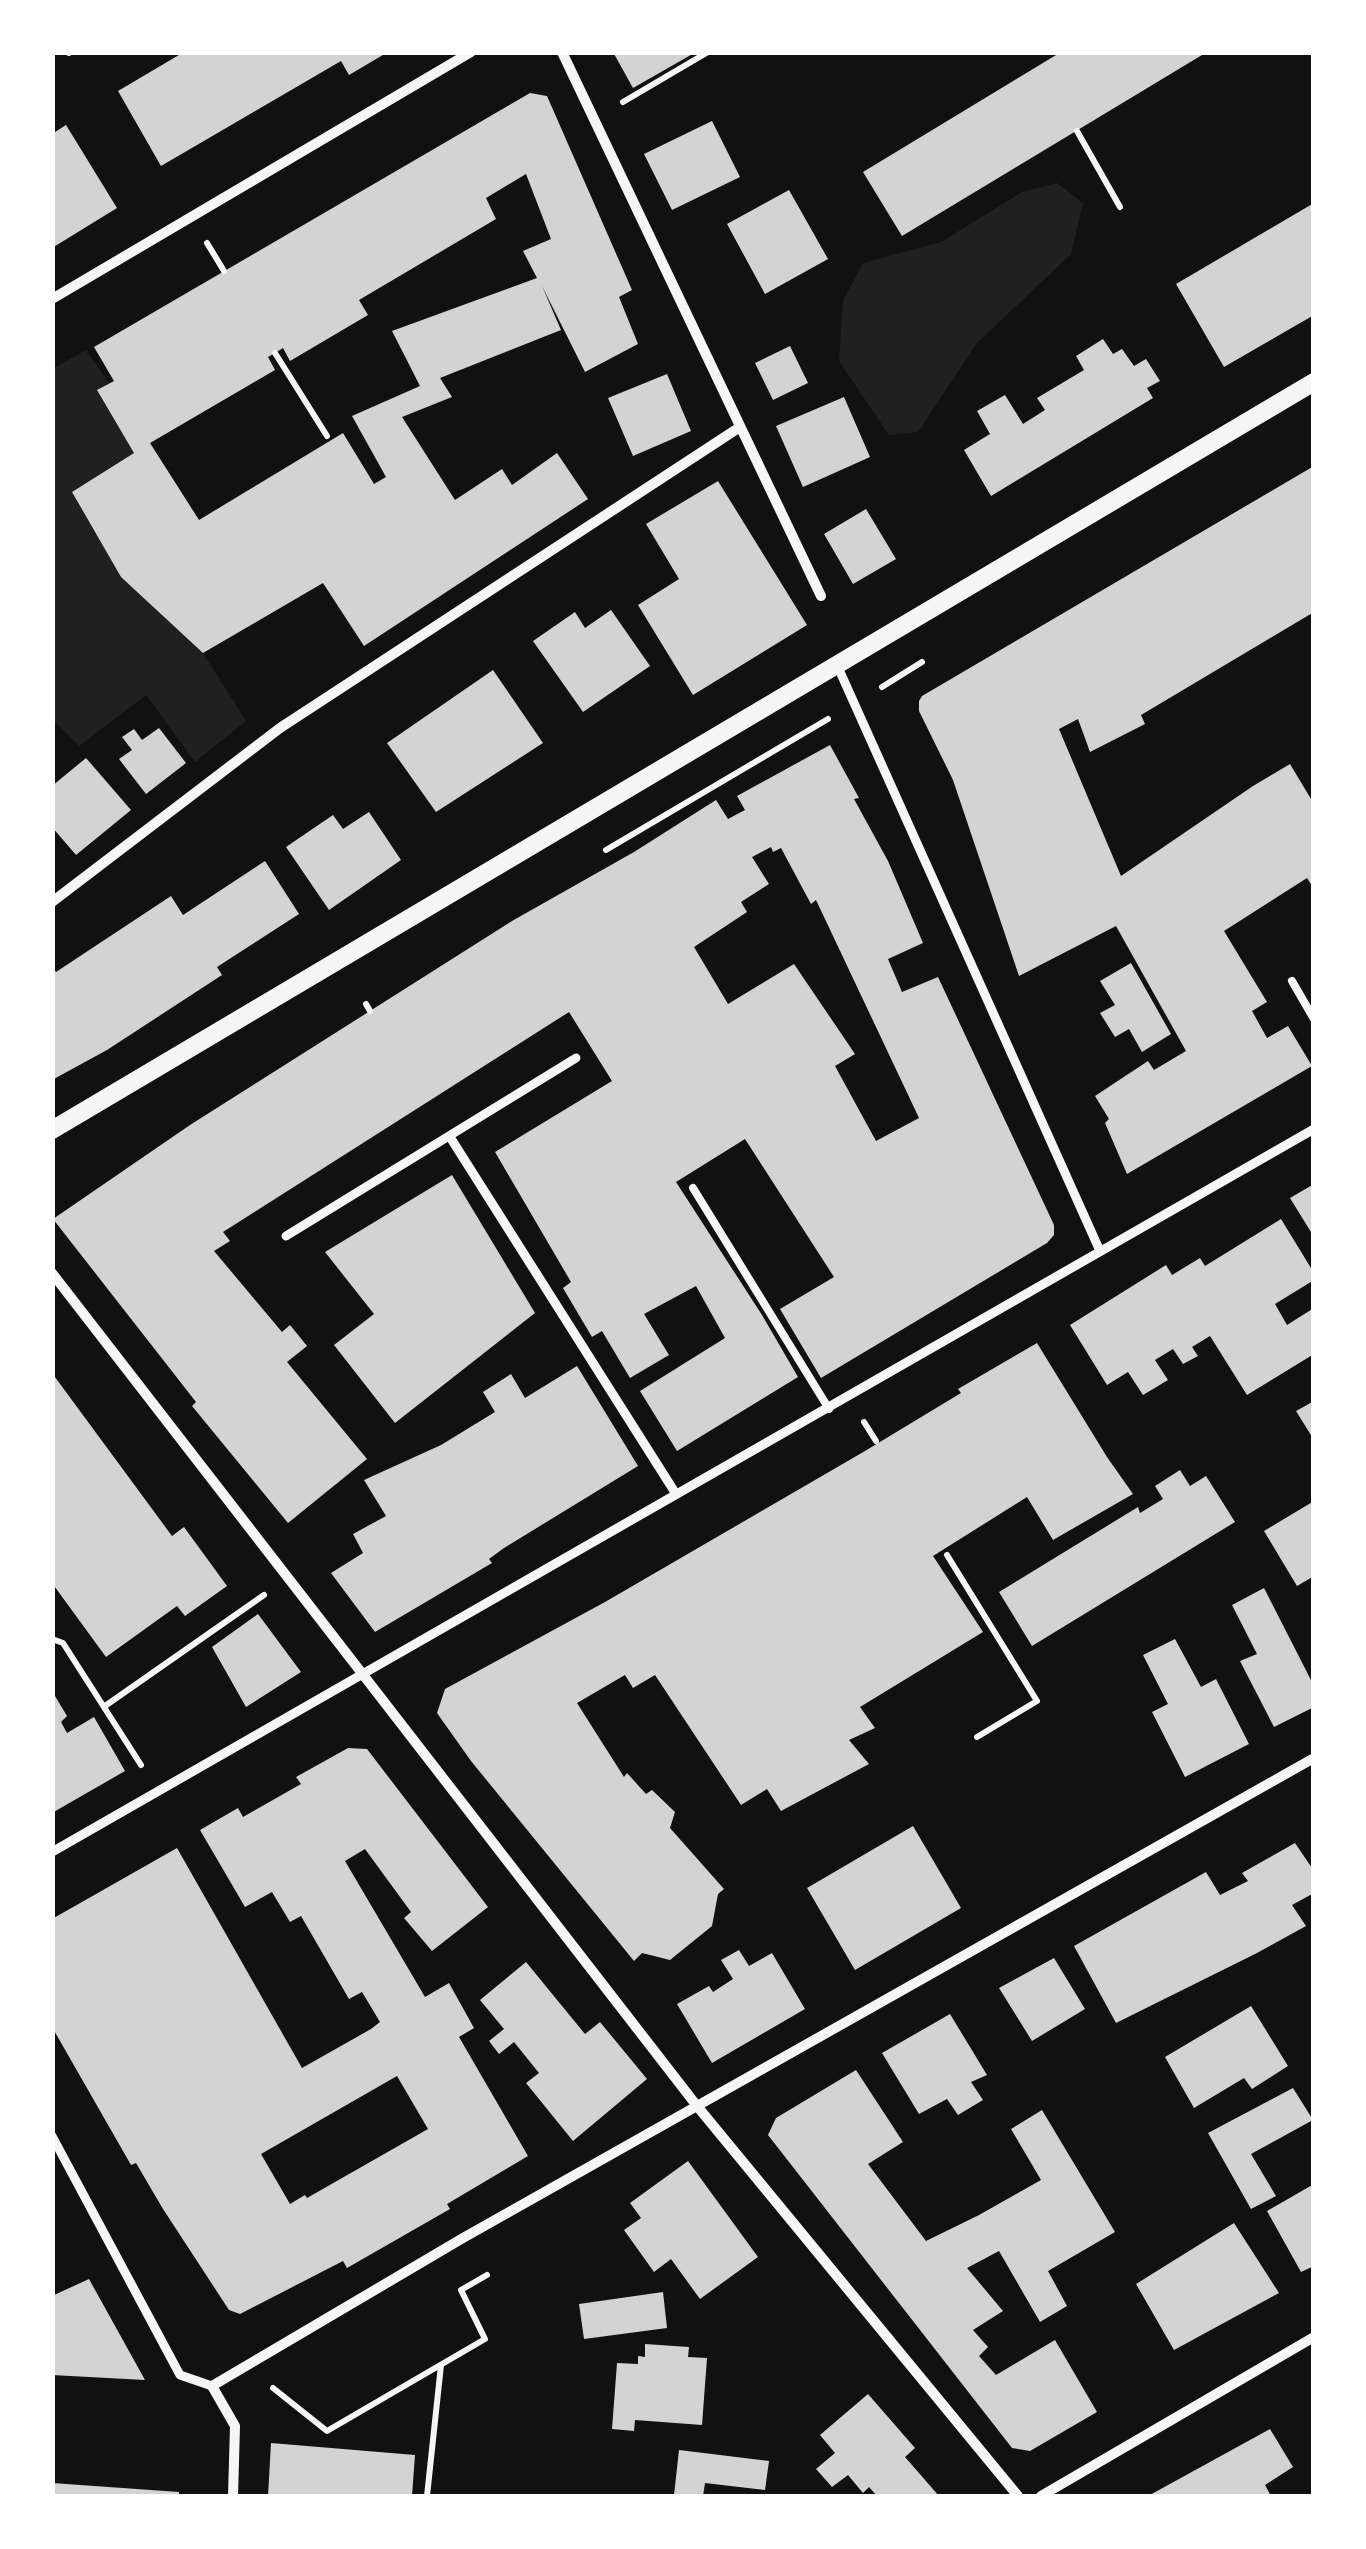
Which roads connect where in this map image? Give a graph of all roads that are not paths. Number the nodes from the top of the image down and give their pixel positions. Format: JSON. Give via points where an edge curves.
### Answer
{"nodes":[{"id":1,"x":471,"y":52,"type":"edge"},
{"id":2,"x":562,"y":52,"type":"edge"},
{"id":3,"x":52,"y":299,"type":"edge"},
{"id":4,"x":1314,"y":382,"type":"edge"},
{"id":5,"x":740,"y":427,"type":"junction"},
{"id":6,"x":820,"y":596,"type":"dead end"},
{"id":7,"x":837,"y":666,"type":"junction"},
{"id":8,"x":52,"y":902,"type":"edge"},
{"id":9,"x":1292,"y":981,"type":"dead end"},
{"id":10,"x":1314,"y":1019,"type":"edge"},
{"id":11,"x":576,"y":1058,"type":"dead end"},
{"id":12,"x":1314,"y":1129,"type":"edge"},
{"id":13,"x":52,"y":1130,"type":"edge"},
{"id":14,"x":450,"y":1137,"type":"junction"},
{"id":15,"x":693,"y":1188,"type":"dead end"},
{"id":16,"x":286,"y":1236,"type":"dead end"},
{"id":17,"x":1100,"y":1251,"type":"junction"},
{"id":18,"x":52,"y":1273,"type":"edge"},
{"id":19,"x":829,"y":1408,"type":"junction"},
{"id":20,"x":676,"y":1494,"type":"junction"},
{"id":21,"x":363,"y":1674,"type":"junction"},
{"id":22,"x":1314,"y":1758,"type":"edge"},
{"id":23,"x":52,"y":1852,"type":"edge"},
{"id":24,"x":697,"y":2106,"type":"junction"},
{"id":25,"x":52,"y":2136,"type":"edge"},
{"id":26,"x":1314,"y":2338,"type":"edge"},
{"id":27,"x":212,"y":2386,"type":"junction"},
{"id":28,"x":233,"y":2496,"type":"edge"},
{"id":29,"x":1018,"y":2496,"type":"edge"},
{"id":30,"x":1041,"y":2496,"type":"edge"}],
"edges":[{"from":1,"to":3,"type":"street"},
{"from":2,"to":5,"type":"street"},
{"from":4,"to":7,"type":"street"},
{"from":5,"to":6,"type":"street"},
{"from":5,"to":8,"type":"street","via":[[280,728]]},
{"from":7,"to":13,"type":"street"},
{"from":7,"to":17,"type":"street"},
{"from":9,"to":10,"type":"lane"},
{"from":11,"to":14,"type":"street"},
{"from":12,"to":17,"type":"street"},
{"from":14,"to":16,"type":"street"},
{"from":14,"to":20,"type":"street"},
{"from":15,"to":19,"type":"lane"},
{"from":17,"to":19,"type":"street"},
{"from":18,"to":21,"type":"street"},
{"from":19,"to":20,"type":"street"},
{"from":20,"to":21,"type":"street"},
{"from":21,"to":23,"type":"street"},
{"from":21,"to":24,"type":"street"},
{"from":22,"to":24,"type":"street"},
{"from":24,"to":27,"type":"street"},
{"from":24,"to":29,"type":"street"},
{"from":25,"to":27,"type":"street","via":[[180,2375]]},
{"from":26,"to":30,"type":"street"},
{"from":27,"to":28,"type":"street","via":[[235,2426]]}]}
